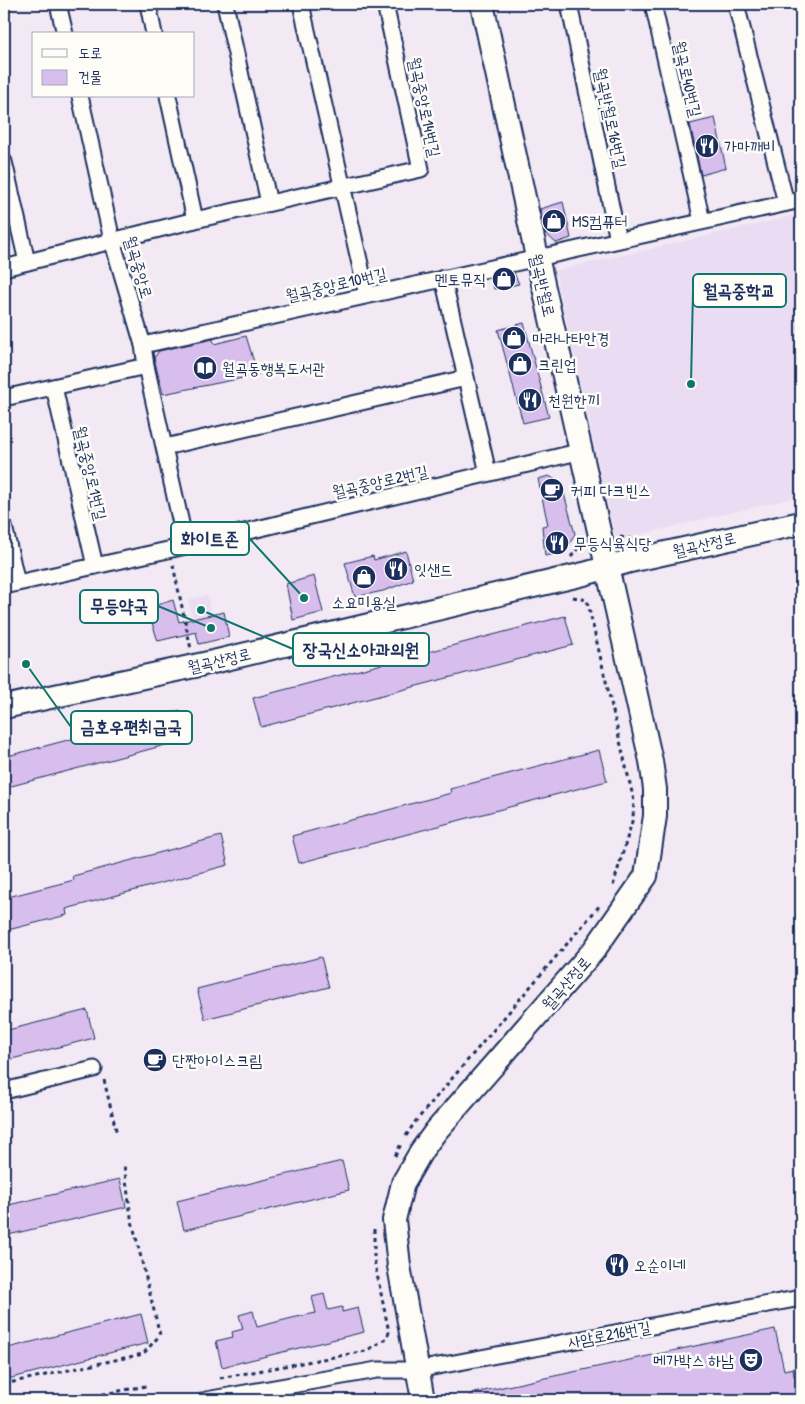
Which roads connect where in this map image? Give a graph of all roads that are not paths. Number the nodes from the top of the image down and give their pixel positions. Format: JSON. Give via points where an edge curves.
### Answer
{"nodes":[{"id":1,"x":58,"y":4,"type":"edge"},
{"id":2,"x":148,"y":4,"type":"edge"},
{"id":3,"x":225,"y":4,"type":"edge"},
{"id":4,"x":301,"y":4,"type":"edge"},
{"id":5,"x":385,"y":4,"type":"edge"},
{"id":6,"x":482,"y":4,"type":"edge"},
{"id":7,"x":569,"y":4,"type":"edge"},
{"id":8,"x":653,"y":4,"type":"edge"},
{"id":9,"x":736,"y":4,"type":"edge"},
{"id":10,"x":65,"y":32,"type":"edge"},
{"id":11,"x":154,"y":32,"type":"edge"},
{"id":12,"x":80,"y":98,"type":"edge"},
{"id":13,"x":168,"y":98,"type":"edge"},
{"id":14,"x":4,"y":162,"type":"edge"},
{"id":15,"x":342,"y":186,"type":"junction"},
{"id":16,"x":801,"y":200,"type":"edge"},
{"id":17,"x":269,"y":203,"type":"junction"},
{"id":18,"x":786,"y":203,"type":"junction"},
{"id":19,"x":195,"y":220,"type":"junction"},
{"id":20,"x":702,"y":221,"type":"junction"},
{"id":21,"x":112,"y":240,"type":"junction"},
{"id":22,"x":618,"y":240,"type":"junction"},
{"id":23,"x":536,"y":257,"type":"junction"},
{"id":24,"x":27,"y":262,"type":"junction"},
{"id":25,"x":4,"y":268,"type":"edge"},
{"id":26,"x":443,"y":278,"type":"junction"},
{"id":27,"x":368,"y":295,"type":"junction"},
{"id":28,"x":143,"y":345,"type":"junction"},
{"id":29,"x":146,"y":366,"type":"junction"},
{"id":30,"x":466,"y":378,"type":"junction"},
{"id":31,"x":54,"y":387,"type":"junction"},
{"id":32,"x":4,"y":398,"type":"edge"},
{"id":33,"x":165,"y":447,"type":"junction"},
{"id":34,"x":582,"y":451,"type":"junction"},
{"id":35,"x":488,"y":473,"type":"junction"},
{"id":36,"x":801,"y":523,"type":"edge"},
{"id":37,"x":4,"y":526,"type":"edge"},
{"id":38,"x":186,"y":546,"type":"junction"},
{"id":39,"x":95,"y":566,"type":"junction"},
{"id":40,"x":608,"y":566,"type":"junction"},
{"id":41,"x":10,"y":584,"type":"edge"},
{"id":42,"x":4,"y":707,"type":"edge"},
{"id":43,"x":99,"y":1073,"type":"road end"},
{"id":44,"x":4,"y":1091,"type":"edge"},
{"id":45,"x":801,"y":1298,"type":"edge"},
{"id":46,"x":417,"y":1370,"type":"junction"},
{"id":47,"x":280,"y":1393,"type":"edge"},
{"id":48,"x":206,"y":1400,"type":"edge"},
{"id":49,"x":423,"y":1400,"type":"edge"}],
"edges":[{"from":1,"to":10,"type":"street"},
{"from":2,"to":11,"type":"street"},
{"from":3,"to":17,"type":"street"},
{"from":4,"to":15,"type":"street"},
{"from":5,"to":15,"type":"street","name":"월곡중앙로14번길","via":[[420,169]]},
{"from":6,"to":23,"type":"street","name":"월곡반월로"},
{"from":7,"to":22,"type":"street","name":"월곡반월로16번길"},
{"from":8,"to":20,"type":"street","name":"월곡로40번길"},
{"from":9,"to":18,"type":"street"},
{"from":12,"to":21,"type":"street","name":"월곡중앙로"},
{"from":13,"to":19,"type":"street"},
{"from":14,"to":24,"type":"street"},
{"from":15,"to":17,"type":"street","name":"월곡중앙로14번길"},
{"from":15,"to":27,"type":"street"},
{"from":16,"to":18,"type":"street"},
{"from":17,"to":19,"type":"street","name":"월곡중앙로14번길"},
{"from":18,"to":20,"type":"street"},
{"from":19,"to":21,"type":"street","name":"월곡중앙로14번길"},
{"from":20,"to":22,"type":"street"},
{"from":21,"to":24,"type":"street","name":"월곡중앙로14번길"},
{"from":21,"to":28,"type":"street","name":"월곡중앙로"},
{"from":22,"to":23,"type":"street"},
{"from":23,"to":26,"type":"street","name":"월곡중앙로10번길"},
{"from":23,"to":34,"type":"street","name":"월곡반월로"},
{"from":24,"to":25,"type":"street","name":"월곡중앙로14번길"},
{"from":26,"to":27,"type":"street","name":"월곡중앙로10번길"},
{"from":26,"to":30,"type":"street"},
{"from":27,"to":28,"type":"street","name":"월곡중앙로10번길"},
{"from":28,"to":29,"type":"street","name":"월곡중앙로"},
{"from":29,"to":31,"type":"street"},
{"from":29,"to":33,"type":"street","name":"월곡중앙로"},
{"from":30,"to":33,"type":"street"},
{"from":30,"to":35,"type":"street"},
{"from":31,"to":32,"type":"street"},
{"from":31,"to":39,"type":"street","name":"월곡중앙로1번길"},
{"from":33,"to":38,"type":"street","name":"월곡중앙로"},
{"from":34,"to":35,"type":"street","name":"월곡중앙로2번길"},
{"from":34,"to":40,"type":"street","name":"월곡반월로"},
{"from":35,"to":38,"type":"street","name":"월곡중앙로2번길"},
{"from":36,"to":40,"type":"street","name":"월곡산정로"},
{"from":37,"to":41,"type":"street"},
{"from":38,"to":39,"type":"street"},
{"from":39,"to":41,"type":"street"},
{"from":40,"to":42,"type":"street","name":"월곡산정로","via":[[194,666]]},
{"from":40,"to":46,"type":"street","name":"월곡산정로","via":[[656,789],[646,876],[594,950],[436,1131],[403,1183],[395,1213],[395,1238]]},
{"from":43,"to":44,"type":"street"},
{"from":45,"to":46,"type":"street","name":"사암로216번길"},
{"from":46,"to":47,"type":"street","name":"사암로216번길","via":[[377,1370]]},
{"from":46,"to":49,"type":"street"},
{"from":47,"to":48,"type":"street","name":"사암로216번길"}]}
